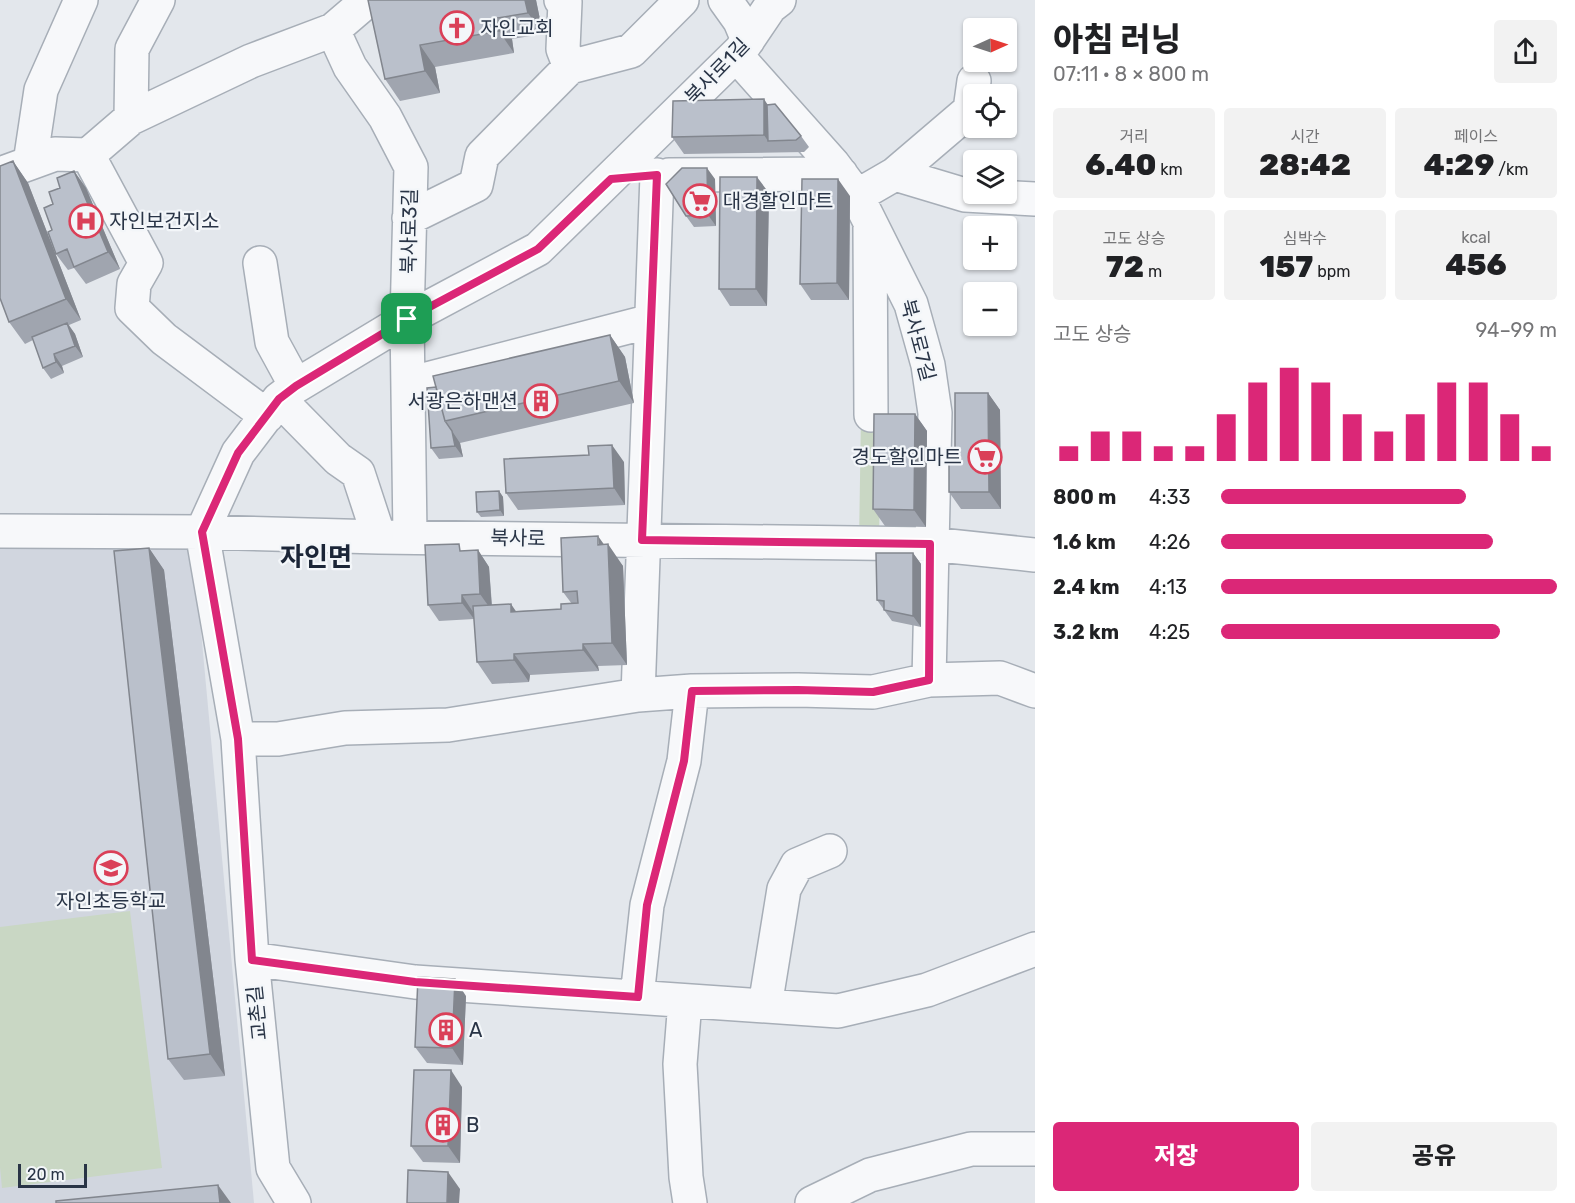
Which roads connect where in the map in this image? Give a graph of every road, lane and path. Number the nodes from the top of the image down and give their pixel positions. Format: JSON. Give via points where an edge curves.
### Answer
{"nodes":[{"id":1,"x":81,"y":0,"type":"edge"},
{"id":2,"x":158,"y":0,"type":"edge"},
{"id":3,"x":368,"y":0,"type":"edge"},
{"id":4,"x":682,"y":0,"type":"edge"},
{"id":5,"x":725,"y":0,"type":"edge"},
{"id":6,"x":779,"y":0,"type":"edge"},
{"id":7,"x":564,"y":1,"type":"edge"},
{"id":8,"x":333,"y":30,"type":"junction"},
{"id":9,"x":742,"y":48,"type":"junction"},
{"id":10,"x":570,"y":67,"type":"junction"},
{"id":11,"x":974,"y":81,"type":"dead end"},
{"id":12,"x":131,"y":118,"type":"junction"},
{"id":13,"x":88,"y":155,"type":"junction"},
{"id":14,"x":30,"y":163,"type":"junction"},
{"id":15,"x":0,"y":174,"type":"edge"},
{"id":16,"x":895,"y":174,"type":"junction"},
{"id":17,"x":657,"y":175,"type":"junction"},
{"id":18,"x":611,"y":179,"type":"junction"},
{"id":19,"x":856,"y":198,"type":"junction"},
{"id":20,"x":1035,"y":199,"type":"edge"},
{"id":21,"x":410,"y":219,"type":"junction"},
{"id":22,"x":260,"y":263,"type":"dead end"},
{"id":23,"x":407,"y":319,"type":"junction"},
{"id":24,"x":651,"y":321,"type":"junction"},
{"id":25,"x":408,"y":384,"type":"junction"},
{"id":26,"x":281,"y":400,"type":"junction"},
{"id":27,"x":871,"y":414,"type":"edge"},
{"id":28,"x":0,"y":531,"type":"edge"},
{"id":29,"x":202,"y":532,"type":"junction"},
{"id":30,"x":395,"y":537,"type":"junction"},
{"id":31,"x":642,"y":540,"type":"junction"},
{"id":32,"x":930,"y":544,"type":"junction"},
{"id":33,"x":1035,"y":555,"type":"edge"},
{"id":34,"x":929,"y":680,"type":"junction"},
{"id":35,"x":692,"y":691,"type":"junction"},
{"id":36,"x":1035,"y":691,"type":"edge"},
{"id":37,"x":638,"y":695,"type":"junction"},
{"id":38,"x":238,"y":739,"type":"junction"},
{"id":39,"x":830,"y":851,"type":"dead end"},
{"id":40,"x":1035,"y":949,"type":"edge"},
{"id":41,"x":252,"y":960,"type":"junction"},
{"id":42,"x":638,"y":997,"type":"junction"},
{"id":43,"x":685,"y":1000,"type":"junction"},
{"id":44,"x":765,"y":1006,"type":"junction"},
{"id":45,"x":1035,"y":1149,"type":"edge"},
{"id":46,"x":294,"y":1203,"type":"edge"},
{"id":47,"x":690,"y":1203,"type":"edge"},
{"id":48,"x":812,"y":1203,"type":"edge"}],
"edges":[{"from":1,"to":14,"type":"street","via":[[41,90]]},
{"from":2,"to":12,"type":"street","via":[[132,49]]},
{"from":3,"to":8,"type":"street"},
{"from":4,"to":10,"type":"street","via":[[631,51]]},
{"from":5,"to":9,"type":"street","name":"북사로7길","via":[[740,21]]},
{"from":6,"to":9,"type":"street","name":"북사로1길"},
{"from":7,"to":10,"type":"street","via":[[563,49]]},
{"from":8,"to":12,"type":"street","via":[[251,61]]},
{"from":8,"to":21,"type":"street","name":"북사로3길","via":[[350,67],[385,117],[411,167]]},
{"from":9,"to":18,"type":"street","name":"북사로1길"},
{"from":9,"to":19,"type":"street","name":"북사로7길"},
{"from":10,"to":21,"type":"street","via":[[482,156],[476,185]]},
{"from":11,"to":16,"type":"street","via":[[970,110]]},
{"from":12,"to":13,"type":"street"},
{"from":13,"to":14,"type":"street","via":[[55,154]]},
{"from":13,"to":26,"type":"street","via":[[146,263],[134,284],[132,308],[164,339]]},
{"from":14,"to":15,"type":"street"},
{"from":16,"to":19,"type":"street"},
{"from":16,"to":20,"type":"street","via":[[965,195]]},
{"from":17,"to":18,"type":"street"},
{"from":17,"to":19,"type":"street"},
{"from":17,"to":24,"type":"street"},
{"from":18,"to":23,"type":"street","name":"북사로1길","via":[[538,249]]},
{"from":19,"to":27,"type":"street"},
{"from":19,"to":32,"type":"street","name":"북사로7길","via":[[911,304],[928,365],[935,413]]},
{"from":21,"to":23,"type":"street","name":"북사로3길"},
{"from":22,"to":26,"type":"street"},
{"from":23,"to":25,"type":"street","name":"북사로3길"},
{"from":23,"to":26,"type":"street","name":"북사로1길"},
{"from":24,"to":25,"type":"street"},
{"from":24,"to":31,"type":"street"},
{"from":25,"to":30,"type":"street","name":"북사로3길"},
{"from":26,"to":29,"type":"street","name":"북사로1길","via":[[238,453]]},
{"from":26,"to":30,"type":"street","via":[[358,473]]},
{"from":28,"to":29,"type":"street","name":"북사로"},
{"from":29,"to":30,"type":"street","name":"북사로"},
{"from":29,"to":38,"type":"street","name":"교촌길"},
{"from":30,"to":31,"type":"street","name":"북사로"},
{"from":31,"to":32,"type":"street","name":"북사로"},
{"from":31,"to":37,"type":"street"},
{"from":32,"to":33,"type":"street","name":"북사로"},
{"from":32,"to":34,"type":"street","name":"북사로7길"},
{"from":34,"to":35,"type":"street","via":[[873,692]]},
{"from":34,"to":36,"type":"street","via":[[1000,678]]},
{"from":35,"to":37,"type":"street"},
{"from":35,"to":42,"type":"street","via":[[684,761],[647,905]]},
{"from":37,"to":38,"type":"street","via":[[448,725],[345,728],[278,739]]},
{"from":38,"to":41,"type":"street","name":"교촌길"},
{"from":39,"to":44,"type":"street","via":[[797,865],[784,890]]},
{"from":40,"to":44,"type":"street","via":[[927,990],[838,1011]]},
{"from":41,"to":42,"type":"street","via":[[415,982]]},
{"from":41,"to":46,"type":"street","name":"교촌길","via":[[273,1168]]},
{"from":42,"to":43,"type":"street"},
{"from":43,"to":44,"type":"street"},
{"from":43,"to":47,"type":"street","via":[[680,1064]]},
{"from":45,"to":48,"type":"street","via":[[971,1149],[870,1175]]}]}
